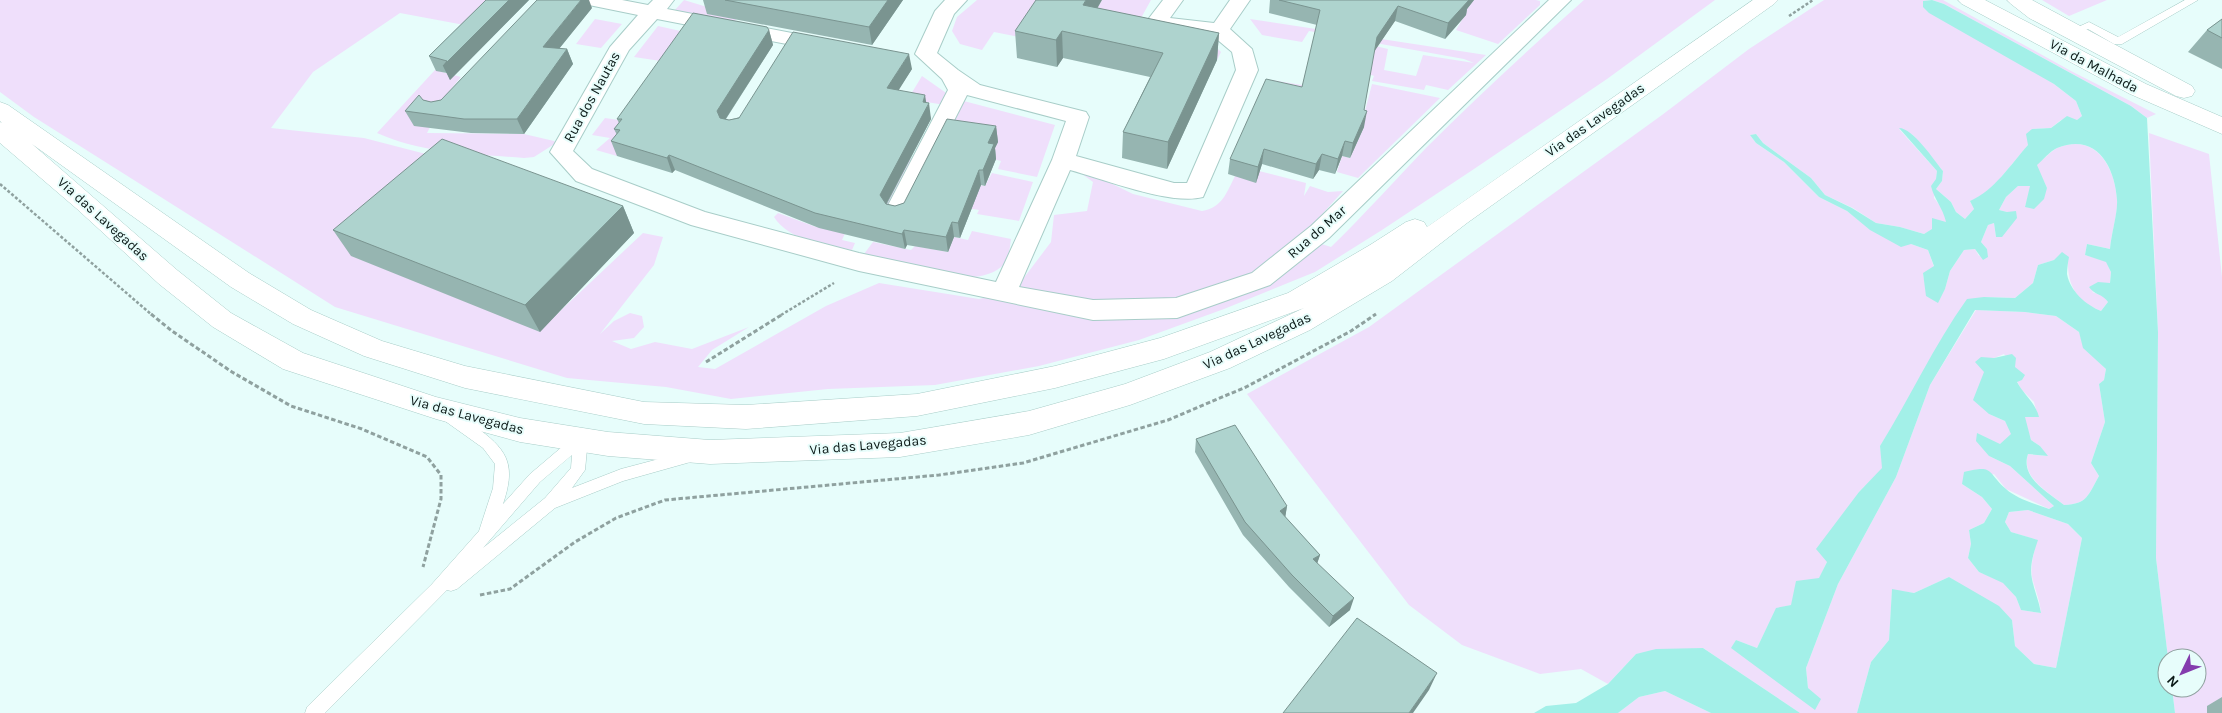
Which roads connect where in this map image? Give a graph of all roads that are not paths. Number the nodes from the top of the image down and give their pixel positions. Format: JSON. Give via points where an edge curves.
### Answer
{"nodes":[{"id":1,"x":590,"y":0,"type":"edge"},
{"id":2,"x":957,"y":0,"type":"edge"},
{"id":3,"x":1173,"y":0,"type":"edge"},
{"id":4,"x":1240,"y":0,"type":"edge"},
{"id":5,"x":1561,"y":0,"type":"edge"},
{"id":6,"x":1767,"y":0,"type":"edge"},
{"id":7,"x":1969,"y":0,"type":"edge"},
{"id":8,"x":2018,"y":0,"type":"edge"},
{"id":9,"x":2193,"y":0,"type":"edge"},
{"id":10,"x":658,"y":7,"type":"edge"},
{"id":11,"x":1739,"y":8,"type":"edge"},
{"id":12,"x":1219,"y":30,"type":"junction"},
{"id":13,"x":2072,"y":32,"type":"junction"},
{"id":14,"x":838,"y":47,"type":"edge"},
{"id":15,"x":926,"y":54,"type":"junction"},
{"id":16,"x":904,"y":59,"type":"edge"},
{"id":17,"x":950,"y":75,"type":"junction"},
{"id":18,"x":2222,"y":108,"type":"edge"},
{"id":19,"x":0,"y":110,"type":"edge"},
{"id":20,"x":2222,"y":126,"type":"edge"},
{"id":21,"x":0,"y":130,"type":"edge"},
{"id":22,"x":561,"y":152,"type":"joint"},
{"id":23,"x":1063,"y":160,"type":"junction"},
{"id":24,"x":897,"y":211,"type":"edge"},
{"id":25,"x":1004,"y":293,"type":"junction"},
{"id":26,"x":274,"y":300,"type":"junction"},
{"id":27,"x":1229,"y":324,"type":"junction"},
{"id":28,"x":436,"y":408,"type":"junction"},
{"id":29,"x":581,"y":440,"type":"junction"},
{"id":30,"x":710,"y":452,"type":"junction"},
{"id":31,"x":550,"y":503,"type":"junction"},
{"id":32,"x":484,"y":536,"type":"junction"},
{"id":33,"x":441,"y":590,"type":"junction"},
{"id":34,"x":313,"y":713,"type":"edge"}],
"edges":[{"from":1,"to":10,"type":"street"},
{"from":2,"to":15,"type":"street","via":[[945,11]]},
{"from":3,"to":12,"type":"street","via":[[1156,22]]},
{"from":4,"to":12,"type":"street"},
{"from":5,"to":25,"type":"street","name":"Rua do Mar","via":[[1320,232],[1261,279],[1177,308],[1093,310]]},
{"from":6,"to":11,"type":"main road"},
{"from":7,"to":20,"type":"main road","name":"Via da Malhada","via":[[2138,89]]},
{"from":8,"to":13,"type":"main road","name":"Via da Malhada"},
{"from":9,"to":13,"type":"lane","via":[[2118,42],[2089,25]]},
{"from":10,"to":14,"type":"street","via":[[780,45]]},
{"from":10,"to":22,"type":"street","name":"Rua dos Nautas","via":[[620,47]]},
{"from":11,"to":27,"type":"main road","name":"Via das Lavegadas","via":[[1687,39],[1379,252],[1297,300]]},
{"from":11,"to":30,"type":"main road","name":"Via das Lavegadas","via":[[1383,274],[1300,323],[1220,360],[1130,394],[1029,423],[900,445]]},
{"from":12,"to":23,"type":"street","via":[[1242,49],[1247,70],[1195,191],[1174,191]]},
{"from":13,"to":18,"type":"main road","name":"Via da Malhada"},
{"from":15,"to":16,"type":"street","via":[[914,61]]},
{"from":15,"to":17,"type":"street"},
{"from":17,"to":23,"type":"street","via":[[973,90],[1078,117]]},
{"from":17,"to":24,"type":"street","via":[[959,90]]},
{"from":19,"to":26,"type":"main road","name":"Via das Lavegadas","via":[[189,245]]},
{"from":21,"to":28,"type":"main road","name":"Via das Lavegadas","via":[[222,320],[294,361]]},
{"from":22,"to":25,"type":"street","name":"Rua do Mar","via":[[584,175],[699,219],[884,267]]},
{"from":23,"to":25,"type":"street"},
{"from":26,"to":27,"type":"main road","name":"Via das Lavegadas","via":[[302,317],[374,349],[466,377],[644,413],[746,417],[917,405],[983,393],[1164,348]]},
{"from":26,"to":29,"type":"main road","via":[[305,333],[326,349],[418,384],[559,417],[574,425]]},
{"from":27,"to":29,"type":"main road","via":[[1182,354],[1132,375],[1001,408],[806,430],[730,432],[610,426]]},
{"from":28,"to":29,"type":"main road","name":"Via das Lavegadas","via":[[520,430]]},
{"from":28,"to":32,"type":"lane","via":[[469,429],[496,452],[502,463],[501,486]]},
{"from":29,"to":30,"type":"main road","name":"Via das Lavegadas"},
{"from":29,"to":31,"type":"lane","via":[[578,470]]},
{"from":29,"to":32,"type":"lane","via":[[535,478]]},
{"from":30,"to":31,"type":"lane","via":[[621,475]]},
{"from":31,"to":33,"type":"lane"},
{"from":32,"to":33,"type":"lane"},
{"from":33,"to":34,"type":"lane"}]}
